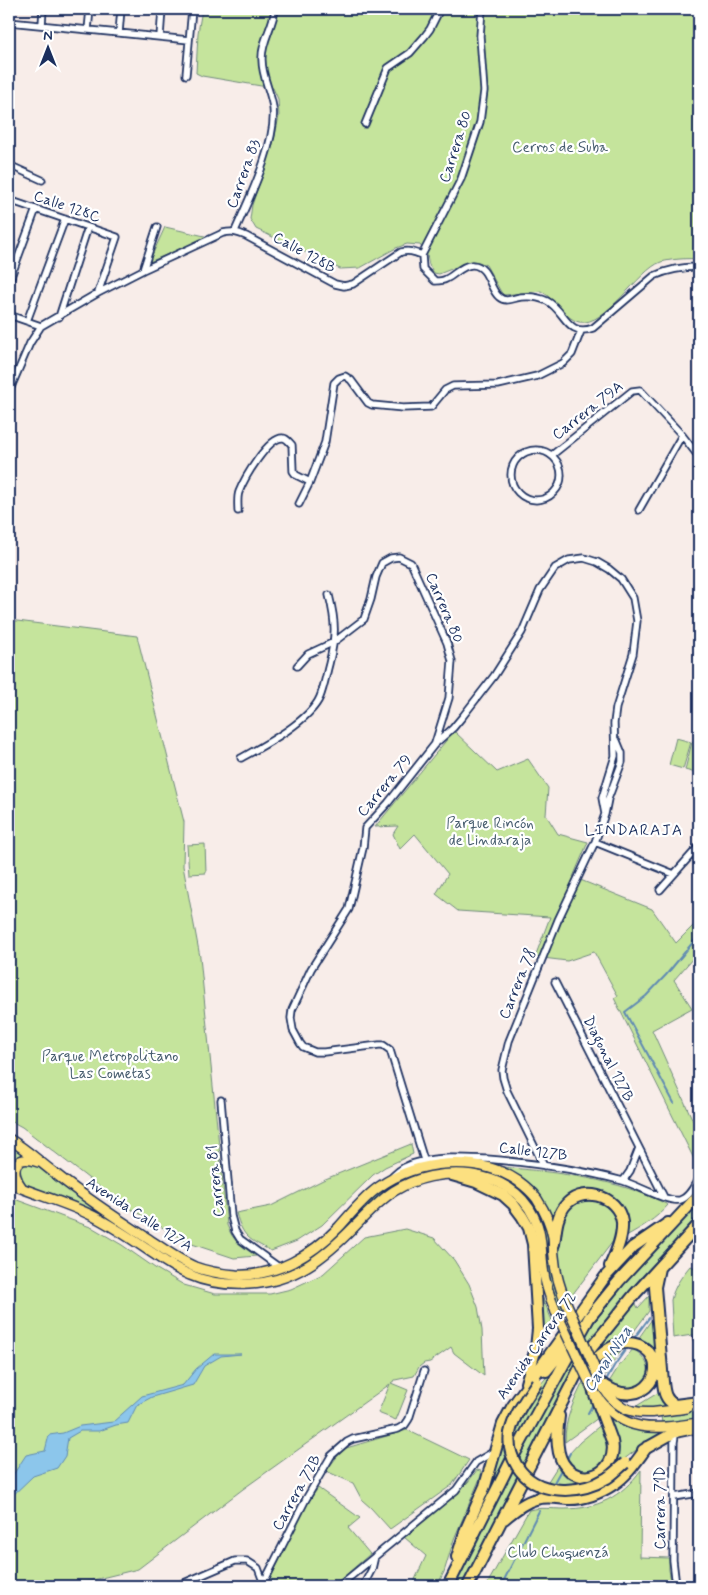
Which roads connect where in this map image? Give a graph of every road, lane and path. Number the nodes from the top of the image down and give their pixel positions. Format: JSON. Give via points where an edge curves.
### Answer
{"nodes":[{"id":1,"x":43,"y":9,"type":"edge"},
{"id":2,"x":90,"y":9,"type":"edge"},
{"id":3,"x":121,"y":9,"type":"edge"},
{"id":4,"x":162,"y":9,"type":"edge"},
{"id":5,"x":192,"y":9,"type":"edge"},
{"id":6,"x":275,"y":9,"type":"edge"},
{"id":7,"x":440,"y":9,"type":"edge"},
{"id":8,"x":482,"y":9,"type":"edge"},
{"id":9,"x":9,"y":22,"type":"edge"},
{"id":10,"x":42,"y":25,"type":"junction"},
{"id":11,"x":88,"y":30,"type":"junction"},
{"id":12,"x":119,"y":33,"type":"junction"},
{"id":13,"x":160,"y":37,"type":"junction"},
{"id":14,"x":189,"y":40,"type":"junction"},
{"id":15,"x":186,"y":75,"type":"dead end"},
{"id":16,"x":364,"y":124,"type":"dead end"},
{"id":17,"x":9,"y":165,"type":"edge"},
{"id":18,"x":42,"y":180,"type":"dead end"},
{"id":19,"x":9,"y":202,"type":"edge"},
{"id":20,"x":36,"y":210,"type":"junction"},
{"id":21,"x":65,"y":219,"type":"junction"},
{"id":22,"x":88,"y":227,"type":"junction"},
{"id":23,"x":157,"y":227,"type":"dead end"},
{"id":24,"x":235,"y":231,"type":"junction"},
{"id":25,"x":422,"y":255,"type":"junction"},
{"id":26,"x":699,"y":267,"type":"edge"},
{"id":27,"x":143,"y":270,"type":"junction"},
{"id":28,"x":9,"y":282,"type":"edge"},
{"id":29,"x":98,"y":293,"type":"junction"},
{"id":30,"x":9,"y":315,"type":"edge"},
{"id":31,"x":59,"y":317,"type":"junction"},
{"id":32,"x":27,"y":322,"type":"junction"},
{"id":33,"x":41,"y":326,"type":"junction"},
{"id":34,"x":581,"y":331,"type":"junction"},
{"id":35,"x":9,"y":392,"type":"edge"},
{"id":36,"x":682,"y":435,"type":"junction"},
{"id":37,"x":552,"y":455,"type":"junction"},
{"id":38,"x":699,"y":457,"type":"edge"},
{"id":39,"x":310,"y":482,"type":"junction"},
{"id":40,"x":299,"y":504,"type":"dead end"},
{"id":41,"x":639,"y":510,"type":"dead end"},
{"id":42,"x":238,"y":512,"type":"dead end"},
{"id":43,"x":555,"y":568,"type":"joint"},
{"id":44,"x":329,"y":595,"type":"dead end"},
{"id":45,"x":334,"y":642,"type":"junction"},
{"id":46,"x":297,"y":666,"type":"dead end"},
{"id":47,"x":616,"y":736,"type":"junction"},
{"id":48,"x":434,"y":745,"type":"junction"},
{"id":49,"x":616,"y":756,"type":"junction"},
{"id":50,"x":623,"y":757,"type":"junction"},
{"id":51,"x":241,"y":758,"type":"dead end"},
{"id":52,"x":605,"y":814,"type":"junction"},
{"id":53,"x":595,"y":842,"type":"junction"},
{"id":54,"x":699,"y":846,"type":"edge"},
{"id":55,"x":674,"y":874,"type":"junction"},
{"id":56,"x":660,"y":890,"type":"dead end"},
{"id":57,"x":555,"y":982,"type":"dead end"},
{"id":58,"x":699,"y":1010,"type":"edge"},
{"id":59,"x":699,"y":1016,"type":"edge"},
{"id":60,"x":220,"y":1100,"type":"dead end"},
{"id":61,"x":9,"y":1139,"type":"edge"},
{"id":62,"x":639,"y":1148,"type":"junction"},
{"id":63,"x":424,"y":1160,"type":"junction"},
{"id":64,"x":42,"y":1164,"type":"junction"},
{"id":65,"x":544,"y":1166,"type":"junction"},
{"id":66,"x":452,"y":1175,"type":"junction"},
{"id":67,"x":699,"y":1177,"type":"edge"},
{"id":68,"x":623,"y":1181,"type":"junction"},
{"id":69,"x":9,"y":1183,"type":"edge"},
{"id":70,"x":386,"y":1183,"type":"junction"},
{"id":71,"x":22,"y":1188,"type":"junction"},
{"id":72,"x":699,"y":1195,"type":"edge"},
{"id":73,"x":664,"y":1197,"type":"junction"},
{"id":74,"x":679,"y":1216,"type":"junction"},
{"id":75,"x":699,"y":1224,"type":"edge"},
{"id":76,"x":554,"y":1244,"type":"junction"},
{"id":77,"x":659,"y":1267,"type":"junction"},
{"id":78,"x":280,"y":1268,"type":"junction"},
{"id":79,"x":605,"y":1276,"type":"junction"},
{"id":80,"x":589,"y":1318,"type":"junction"},
{"id":81,"x":424,"y":1371,"type":"dead end"},
{"id":82,"x":574,"y":1379,"type":"junction"},
{"id":83,"x":602,"y":1383,"type":"junction"},
{"id":84,"x":522,"y":1392,"type":"junction"},
{"id":85,"x":594,"y":1392,"type":"junction"},
{"id":86,"x":699,"y":1402,"type":"edge"},
{"id":87,"x":561,"y":1405,"type":"junction"},
{"id":88,"x":699,"y":1406,"type":"edge"},
{"id":89,"x":697,"y":1425,"type":"edge"},
{"id":90,"x":680,"y":1430,"type":"junction"},
{"id":91,"x":647,"y":1447,"type":"junction"},
{"id":92,"x":495,"y":1451,"type":"junction"},
{"id":93,"x":473,"y":1464,"type":"junction"},
{"id":94,"x":489,"y":1474,"type":"junction"},
{"id":95,"x":699,"y":1493,"type":"edge"},
{"id":96,"x":674,"y":1497,"type":"junction"},
{"id":97,"x":501,"y":1521,"type":"junction"},
{"id":98,"x":375,"y":1556,"type":"junction"},
{"id":99,"x":263,"y":1585,"type":"edge"},
{"id":100,"x":448,"y":1585,"type":"edge"},
{"id":101,"x":177,"y":1586,"type":"edge"},
{"id":102,"x":339,"y":1586,"type":"edge"},
{"id":103,"x":363,"y":1586,"type":"edge"},
{"id":104,"x":468,"y":1586,"type":"edge"},
{"id":105,"x":676,"y":1586,"type":"edge"}],
"edges":[{"from":1,"to":10,"type":"street"},
{"from":2,"to":11,"type":"street"},
{"from":3,"to":12,"type":"street"},
{"from":4,"to":13,"type":"street"},
{"from":5,"to":14,"type":"street"},
{"from":6,"to":24,"type":"street","name":"Carrera 83","via":[[262,50],[273,109],[272,129],[268,148]]},
{"from":7,"to":16,"type":"street","via":[[424,37],[384,73]]},
{"from":8,"to":25,"type":"street","name":"Carrera 80","via":[[480,36],[484,91],[480,122],[461,179]]},
{"from":9,"to":10,"type":"street"},
{"from":10,"to":11,"type":"street"},
{"from":11,"to":12,"type":"street"},
{"from":12,"to":13,"type":"street"},
{"from":13,"to":14,"type":"street"},
{"from":14,"to":15,"type":"street"},
{"from":17,"to":18,"type":"street"},
{"from":19,"to":20,"type":"street","name":"Calle 128C"},
{"from":20,"to":21,"type":"street","name":"Calle 128C"},
{"from":20,"to":28,"type":"street"},
{"from":21,"to":22,"type":"street","name":"Calle 128C"},
{"from":21,"to":32,"type":"street"},
{"from":22,"to":29,"type":"street","name":"Calle 128C","via":[[116,237]]},
{"from":22,"to":31,"type":"street"},
{"from":23,"to":27,"type":"street"},
{"from":24,"to":25,"type":"street","name":"Calle 128B","via":[[344,286],[353,284],[401,252],[407,250]]},
{"from":24,"to":27,"type":"street","via":[[223,233]]},
{"from":25,"to":34,"type":"street","via":[[423,269],[435,281],[445,280],[474,265],[484,270],[501,299],[533,296],[548,301],[575,329]]},
{"from":26,"to":34,"type":"street","via":[[680,268],[654,276],[593,328]]},
{"from":27,"to":29,"type":"street"},
{"from":29,"to":31,"type":"street"},
{"from":30,"to":32,"type":"street"},
{"from":31,"to":33,"type":"street"},
{"from":32,"to":33,"type":"street"},
{"from":33,"to":35,"type":"street"},
{"from":34,"to":39,"type":"street","via":[[572,354],[563,363],[537,376],[498,385],[453,386],[445,390],[431,407],[372,405],[351,380],[345,376],[339,378],[334,384],[325,442]]},
{"from":36,"to":37,"type":"street","name":"Carrera 79A","via":[[640,390],[632,391]]},
{"from":36,"to":38,"type":"street"},
{"from":36,"to":41,"type":"street"},
{"from":37,"to":37,"type":"street","via":[[538,449],[523,452],[517,457],[510,477],[517,492],[532,500],[540,500],[555,492],[562,477],[558,461]]},
{"from":39,"to":40,"type":"street"},
{"from":39,"to":42,"type":"street","via":[[293,471],[292,444],[287,439],[275,440],[256,460],[239,493]]},
{"from":43,"to":47,"type":"street","name":"Carrera 78","via":[[569,560],[584,558],[597,562],[621,579],[633,598],[636,638],[616,708]]},
{"from":43,"to":48,"type":"street","name":"Carrera 79","via":[[540,590],[522,632],[494,676],[453,728]]},
{"from":44,"to":45,"type":"street","via":[[335,617]]},
{"from":45,"to":46,"type":"street","name":"Carrera 80","via":[[308,654]]},
{"from":45,"to":48,"type":"street","name":"Carrera 80","via":[[364,619],[382,563],[399,557],[411,563],[452,661],[449,698]]},
{"from":45,"to":51,"type":"street","via":[[320,698],[313,708],[288,730]]},
{"from":47,"to":49,"type":"street","name":"Carrera 78"},
{"from":47,"to":50,"type":"street","name":"Carrera 78"},
{"from":48,"to":63,"type":"street","name":"Carrera 79","via":[[365,828],[348,909],[311,969],[291,1018],[300,1043],[315,1052],[379,1045],[390,1050]]},
{"from":49,"to":50,"type":"street"},
{"from":49,"to":52,"type":"street","name":"Carrera 78","via":[[602,798]]},
{"from":50,"to":52,"type":"street","name":"Carrera 78"},
{"from":52,"to":53,"type":"street","name":"Carrera 78"},
{"from":53,"to":55,"type":"street"},
{"from":53,"to":65,"type":"street","name":"Carrera 78","via":[[544,953],[503,1062],[507,1090]]},
{"from":54,"to":55,"type":"street"},
{"from":55,"to":56,"type":"street"},
{"from":57,"to":62,"type":"street","name":"Diagonal 127B"},
{"from":58,"to":59,"type":"street"},
{"from":60,"to":78,"type":"street","name":"Carrera 81","via":[[235,1231],[240,1239]]},
{"from":61,"to":64,"type":"main road","name":"Avenida Calle 127A"},
{"from":62,"to":68,"type":"street"},
{"from":62,"to":73,"type":"street","name":"Diagonal 127B"},
{"from":63,"to":65,"type":"street","name":"Calle 127B","via":[[479,1159]]},
{"from":63,"to":70,"type":"street","name":"Calle 127B","via":[[403,1168]]},
{"from":64,"to":71,"type":"main road","via":[[28,1159],[18,1163],[14,1174]]},
{"from":64,"to":78,"type":"main road","name":"Avenida Calle 127A","via":[[99,1207],[194,1267],[238,1275]]},
{"from":65,"to":68,"type":"street","name":"Calle 127B"},
{"from":66,"to":71,"type":"main road","name":"Avenida Calle 127A","via":[[428,1177],[406,1184],[379,1203],[317,1261],[297,1273],[251,1284],[213,1282],[188,1275],[92,1215]]},
{"from":66,"to":84,"type":"highway","via":[[504,1195],[529,1228],[538,1329],[535,1352]]},
{"from":66,"to":85,"type":"main road","name":"Avenida Calle 127A","bridge":true,"via":[[494,1180],[512,1191],[535,1217],[546,1283],[556,1312]]},
{"from":67,"to":73,"type":"street","name":"Calle 127B","via":[[689,1194],[679,1200]]},
{"from":68,"to":73,"type":"street","name":"Calle 127B"},
{"from":69,"to":71,"type":"main road","name":"Avenida Calle 127A"},
{"from":70,"to":76,"type":"main road","name":"Avenida Calle 127A","via":[[409,1172],[438,1165],[479,1165],[502,1171],[536,1198],[549,1222]]},
{"from":70,"to":78,"type":"main road","name":"Avenida Calle 127A","via":[[370,1193],[318,1247]]},
{"from":72,"to":74,"type":"highway","name":"Avenida Carrera 72"},
{"from":74,"to":79,"type":"highway","name":"Avenida Carrera 72","via":[[633,1247]]},
{"from":74,"to":80,"type":"highway","name":"Avenida Carrera 72"},
{"from":75,"to":77,"type":"highway"},
{"from":76,"to":79,"type":"highway","via":[[559,1216],[573,1198],[582,1195],[604,1198],[616,1208],[622,1224],[618,1247]]},
{"from":76,"to":83,"type":"main road","name":"Avenida Calle 127A","bridge":true,"via":[[559,1284]]},
{"from":77,"to":82,"type":"highway","via":[[599,1337]]},
{"from":77,"to":86,"type":"highway","via":[[655,1288],[666,1396],[675,1405]]},
{"from":79,"to":84,"type":"highway","name":"Avenida Carrera 72"},
{"from":80,"to":91,"type":"highway","bridge":true,"via":[[522,1405],[510,1433],[509,1444],[515,1462],[531,1480],[542,1486],[573,1489],[607,1478]]},
{"from":80,"to":100,"type":"highway","name":"Avenida Carrera 72"},
{"from":81,"to":99,"type":"street","name":"Carrera 72B","via":[[404,1425],[353,1439],[331,1456]]},
{"from":82,"to":83,"type":"highway","via":[[611,1348],[626,1343],[644,1347],[650,1354],[655,1370],[653,1379],[641,1391],[624,1394]]},
{"from":82,"to":87,"type":"highway"},
{"from":83,"to":88,"type":"main road","name":"Avenida Calle 127A","via":[[612,1400],[628,1410],[648,1413]]},
{"from":84,"to":92,"type":"highway","name":"Avenida Carrera 72","via":[[507,1416]]},
{"from":85,"to":87,"type":"highway","via":[[614,1448],[611,1462],[594,1476],[574,1474],[562,1461],[557,1428]]},
{"from":85,"to":89,"type":"main road","name":"Avenida Calle 127A","via":[[609,1410],[631,1424],[651,1428]]},
{"from":87,"to":97,"type":"highway"},
{"from":89,"to":90,"type":"highway"},
{"from":90,"to":91,"type":"highway"},
{"from":90,"to":96,"type":"street","name":"Carrera 71D","via":[[674,1442]]},
{"from":91,"to":97,"type":"highway","via":[[624,1476],[603,1491],[577,1499],[534,1499]]},
{"from":92,"to":93,"type":"street"},
{"from":92,"to":94,"type":"highway","name":"Avenida Carrera 72"},
{"from":93,"to":94,"type":"street","via":[[485,1463]]},
{"from":93,"to":98,"type":"street","via":[[456,1490]]},
{"from":94,"to":100,"type":"highway","name":"Avenida Carrera 72","via":[[466,1529]]},
{"from":95,"to":96,"type":"street"},
{"from":96,"to":105,"type":"street","name":"Carrera 71D"},
{"from":97,"to":104,"type":"highway"},
{"from":98,"to":102,"type":"street"},
{"from":98,"to":103,"type":"street"},
{"from":99,"to":101,"type":"street","via":[[258,1568],[247,1561],[235,1562]]}]}
